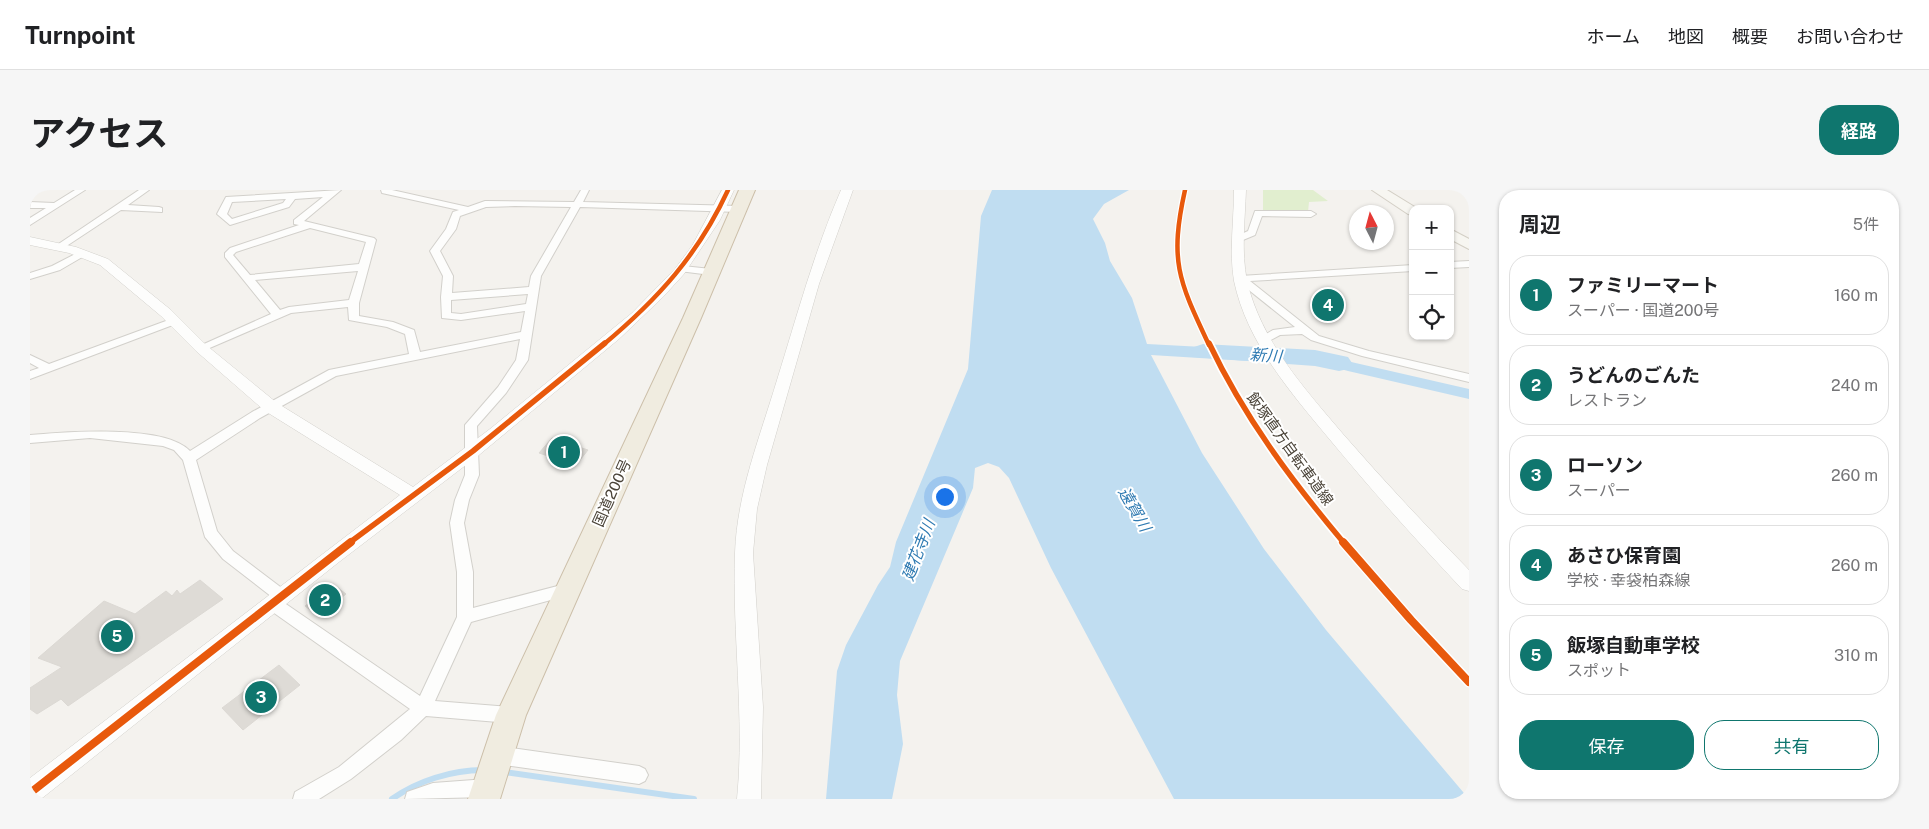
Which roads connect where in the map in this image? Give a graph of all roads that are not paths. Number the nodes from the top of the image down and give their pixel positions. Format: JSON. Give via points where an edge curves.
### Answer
{"nodes":[{"id":1,"x":81,"y":190,"type":"edge"},
{"id":2,"x":145,"y":190,"type":"edge"},
{"id":3,"x":585,"y":190,"type":"edge"},
{"id":4,"x":848,"y":190,"type":"edge"},
{"id":5,"x":1240,"y":190,"type":"edge"},
{"id":6,"x":1378,"y":190,"type":"edge"},
{"id":7,"x":385,"y":191,"type":"dead end"},
{"id":8,"x":334,"y":192,"type":"edge"},
{"id":9,"x":258,"y":194,"type":"edge"},
{"id":10,"x":491,"y":195,"type":"dead end"},
{"id":11,"x":292,"y":196,"type":"junction"},
{"id":12,"x":733,"y":199,"type":"edge"},
{"id":13,"x":485,"y":204,"type":"junction"},
{"id":14,"x":578,"y":204,"type":"junction"},
{"id":15,"x":30,"y":205,"type":"edge"},
{"id":16,"x":55,"y":206,"type":"junction"},
{"id":17,"x":119,"y":207,"type":"junction"},
{"id":18,"x":466,"y":209,"type":"junction"},
{"id":19,"x":1409,"y":209,"type":"edge"},
{"id":20,"x":158,"y":210,"type":"dead end"},
{"id":21,"x":1311,"y":214,"type":"dead end"},
{"id":22,"x":30,"y":222,"type":"edge"},
{"id":23,"x":310,"y":225,"type":"junction"},
{"id":24,"x":1454,"y":236,"type":"edge"},
{"id":25,"x":1240,"y":238,"type":"junction"},
{"id":26,"x":30,"y":241,"type":"edge"},
{"id":27,"x":1469,"y":245,"type":"edge"},
{"id":28,"x":59,"y":247,"type":"junction"},
{"id":29,"x":81,"y":254,"type":"junction"},
{"id":30,"x":1469,"y":264,"type":"edge"},
{"id":31,"x":686,"y":265,"type":"junction"},
{"id":32,"x":1454,"y":265,"type":"edge"},
{"id":33,"x":364,"y":267,"type":"junction"},
{"id":34,"x":713,"y":268,"type":"junction"},
{"id":35,"x":1409,"y":268,"type":"edge"},
{"id":36,"x":30,"y":276,"type":"edge"},
{"id":37,"x":247,"y":278,"type":"junction"},
{"id":38,"x":1240,"y":279,"type":"junction"},
{"id":39,"x":534,"y":290,"type":"junction"},
{"id":40,"x":446,"y":297,"type":"junction"},
{"id":41,"x":354,"y":303,"type":"junction"},
{"id":42,"x":530,"y":307,"type":"junction"},
{"id":43,"x":278,"y":315,"type":"junction"},
{"id":44,"x":174,"y":321,"type":"junction"},
{"id":45,"x":1305,"y":330,"type":"junction"},
{"id":46,"x":525,"y":335,"type":"junction"},
{"id":47,"x":1265,"y":339,"type":"junction"},
{"id":48,"x":201,"y":348,"type":"junction"},
{"id":49,"x":415,"y":356,"type":"junction"},
{"id":50,"x":30,"y":360,"type":"edge"},
{"id":51,"x":49,"y":368,"type":"junction"},
{"id":52,"x":30,"y":375,"type":"edge"},
{"id":53,"x":1469,"y":378,"type":"edge"},
{"id":54,"x":271,"y":407,"type":"junction"},
{"id":55,"x":30,"y":439,"type":"edge"},
{"id":56,"x":472,"y":451,"type":"junction"},
{"id":57,"x":189,"y":458,"type":"junction"},
{"id":58,"x":413,"y":495,"type":"junction"},
{"id":59,"x":1469,"y":583,"type":"edge"},
{"id":60,"x":569,"y":588,"type":"junction"},
{"id":61,"x":277,"y":599,"type":"junction"},
{"id":62,"x":465,"y":617,"type":"junction"},
{"id":63,"x":422,"y":708,"type":"junction"},
{"id":64,"x":511,"y":715,"type":"junction"},
{"id":65,"x":639,"y":775,"type":"dead end"},
{"id":66,"x":491,"y":777,"type":"edge"},
{"id":67,"x":30,"y":793,"type":"edge"},
{"id":68,"x":302,"y":799,"type":"edge"},
{"id":69,"x":414,"y":799,"type":"edge"},
{"id":70,"x":748,"y":799,"type":"edge"}],
"edges":[{"from":1,"to":16,"type":"street"},
{"from":2,"to":17,"type":"street"},
{"from":3,"to":14,"type":"street"},
{"from":4,"to":70,"type":"street","via":[[830,227],[760,462],[747,517],[744,553],[752,718]]},
{"from":5,"to":25,"type":"street"},
{"from":6,"to":19,"type":"main road"},
{"from":7,"to":18,"type":"street"},
{"from":8,"to":11,"type":"street"},
{"from":8,"to":23,"type":"street","via":[[297,222]]},
{"from":9,"to":11,"type":"street"},
{"from":9,"to":11,"type":"street","via":[[230,199],[222,214],[230,222],[286,205]]},
{"from":10,"to":13,"type":"street"},
{"from":12,"to":14,"type":"street"},
{"from":12,"to":31,"type":"street"},
{"from":12,"to":34,"type":"highway","name":"国道200号"},
{"from":13,"to":14,"type":"street"},
{"from":13,"to":18,"type":"street"},
{"from":14,"to":39,"type":"street","via":[[536,276]]},
{"from":15,"to":16,"type":"street"},
{"from":16,"to":22,"type":"street"},
{"from":17,"to":20,"type":"street"},
{"from":17,"to":28,"type":"street"},
{"from":18,"to":40,"type":"street","via":[[456,214],[451,229],[435,251],[448,276]]},
{"from":21,"to":25,"type":"street","via":[[1258,213],[1252,233]]},
{"from":23,"to":33,"type":"street","via":[[371,240]]},
{"from":23,"to":37,"type":"street","via":[[234,250],[228,255]]},
{"from":24,"to":27,"type":"main road"},
{"from":25,"to":38,"type":"street"},
{"from":26,"to":28,"type":"street"},
{"from":28,"to":29,"type":"street"},
{"from":29,"to":36,"type":"street","via":[[56,268]]},
{"from":29,"to":44,"type":"street","via":[[104,262]]},
{"from":30,"to":32,"type":"street"},
{"from":31,"to":34,"type":"street"},
{"from":31,"to":56,"type":"street","via":[[655,299]]},
{"from":33,"to":37,"type":"street"},
{"from":33,"to":41,"type":"street"},
{"from":34,"to":60,"type":"highway","name":"国道200号"},
{"from":35,"to":38,"type":"street"},
{"from":37,"to":43,"type":"street"},
{"from":38,"to":45,"type":"street"},
{"from":38,"to":47,"type":"street","via":[[1246,302]]},
{"from":39,"to":40,"type":"street"},
{"from":39,"to":42,"type":"street"},
{"from":40,"to":42,"type":"street","via":[[446,316],[461,317]]},
{"from":41,"to":43,"type":"street","via":[[289,310]]},
{"from":41,"to":49,"type":"street","via":[[353,318],[356,320],[389,324],[410,332]]},
{"from":42,"to":46,"type":"street"},
{"from":43,"to":48,"type":"street"},
{"from":44,"to":48,"type":"street"},
{"from":44,"to":51,"type":"street"},
{"from":45,"to":47,"type":"street","via":[[1277,332]]},
{"from":45,"to":53,"type":"street","via":[[1315,338],[1366,354]]},
{"from":46,"to":49,"type":"street"},
{"from":46,"to":56,"type":"street","via":[[522,360],[502,390],[471,425]]},
{"from":47,"to":59,"type":"street","via":[[1303,395],[1356,460]]},
{"from":48,"to":54,"type":"street"},
{"from":49,"to":54,"type":"street","via":[[333,373]]},
{"from":50,"to":51,"type":"street"},
{"from":51,"to":52,"type":"street"},
{"from":54,"to":57,"type":"street"},
{"from":54,"to":58,"type":"street"},
{"from":55,"to":57,"type":"street","via":[[90,434],[164,442],[179,447]]},
{"from":56,"to":58,"type":"street"},
{"from":56,"to":62,"type":"street","via":[[472,475],[457,523],[465,572]]},
{"from":57,"to":61,"type":"street","via":[[210,533],[228,555]]},
{"from":58,"to":61,"type":"street"},
{"from":60,"to":62,"type":"street"},
{"from":60,"to":64,"type":"highway","name":"国道200号"},
{"from":61,"to":63,"type":"street"},
{"from":61,"to":67,"type":"street"},
{"from":62,"to":63,"type":"street"},
{"from":63,"to":64,"type":"street"},
{"from":63,"to":68,"type":"street","via":[[345,773]]},
{"from":64,"to":66,"type":"highway","name":"国道200号"},
{"from":65,"to":66,"type":"street"},
{"from":66,"to":69,"type":"street"}]}
